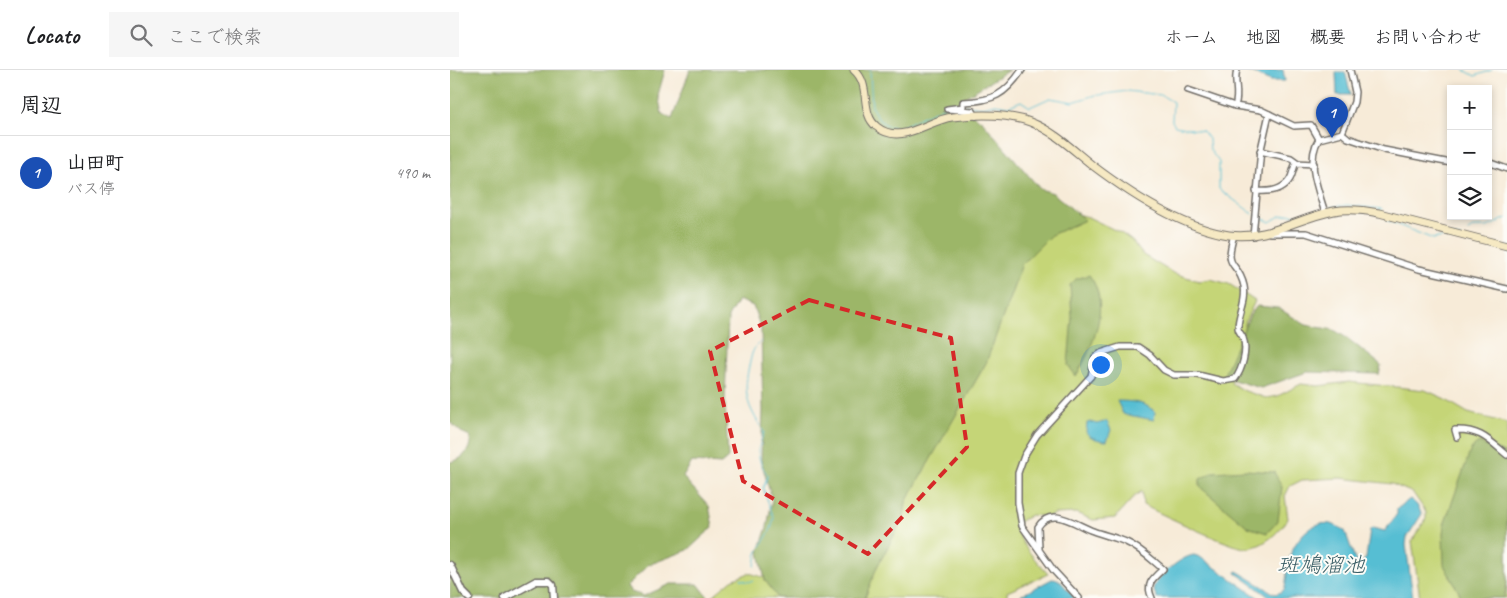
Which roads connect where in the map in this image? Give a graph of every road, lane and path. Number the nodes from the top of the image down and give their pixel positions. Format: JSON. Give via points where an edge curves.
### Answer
{"nodes":[{"id":1,"x":854,"y":70,"type":"edge"},
{"id":2,"x":1022,"y":70,"type":"edge"},
{"id":3,"x":1237,"y":70,"type":"edge"},
{"id":4,"x":1350,"y":70,"type":"edge"},
{"id":5,"x":1188,"y":90,"type":"dead end"},
{"id":6,"x":1235,"y":106,"type":"junction"},
{"id":7,"x":1270,"y":114,"type":"junction"},
{"id":8,"x":976,"y":116,"type":"junction"},
{"id":9,"x":1342,"y":133,"type":"junction"},
{"id":10,"x":1319,"y":139,"type":"junction"},
{"id":11,"x":1260,"y":151,"type":"junction"},
{"id":12,"x":1447,"y":162,"type":"edge"},
{"id":13,"x":1298,"y":163,"type":"junction"},
{"id":14,"x":1492,"y":163,"type":"edge"},
{"id":15,"x":1314,"y":164,"type":"junction"},
{"id":16,"x":1507,"y":169,"type":"edge"},
{"id":17,"x":1256,"y":191,"type":"junction"},
{"id":18,"x":1325,"y":213,"type":"junction"},
{"id":19,"x":1267,"y":234,"type":"junction"},
{"id":20,"x":1234,"y":235,"type":"junction"},
{"id":21,"x":1253,"y":236,"type":"junction"},
{"id":22,"x":1507,"y":246,"type":"edge"},
{"id":23,"x":1507,"y":288,"type":"edge"},
{"id":24,"x":1457,"y":437,"type":"dead end"},
{"id":25,"x":1507,"y":455,"type":"edge"},
{"id":26,"x":1039,"y":550,"type":"junction"},
{"id":27,"x":450,"y":565,"type":"edge"},
{"id":28,"x":469,"y":598,"type":"edge"},
{"id":29,"x":505,"y":598,"type":"edge"},
{"id":30,"x":554,"y":598,"type":"edge"},
{"id":31,"x":1079,"y":598,"type":"edge"},
{"id":32,"x":1152,"y":598,"type":"edge"}],
"edges":[{"from":1,"to":8,"type":"main road","via":[[862,82],[868,115],[875,126],[885,132],[910,133],[943,119]]},
{"from":2,"to":8,"type":"street","via":[[1013,83],[996,96],[947,109],[973,111]]},
{"from":3,"to":6,"type":"street","via":[[1235,78],[1239,93]]},
{"from":4,"to":9,"type":"street","via":[[1354,102]]},
{"from":5,"to":6,"type":"street"},
{"from":6,"to":7,"type":"street"},
{"from":7,"to":10,"type":"street","via":[[1294,126],[1311,126]]},
{"from":7,"to":11,"type":"street"},
{"from":8,"to":20,"type":"main road","via":[[1009,116],[1032,122],[1134,194],[1202,229]]},
{"from":9,"to":10,"type":"street"},
{"from":9,"to":12,"type":"street","via":[[1384,150]]},
{"from":10,"to":15,"type":"street"},
{"from":11,"to":13,"type":"street","via":[[1291,158]]},
{"from":11,"to":17,"type":"street"},
{"from":13,"to":15,"type":"street"},
{"from":13,"to":17,"type":"street","via":[[1284,185],[1270,192]]},
{"from":14,"to":16,"type":"street"},
{"from":15,"to":18,"type":"street"},
{"from":17,"to":21,"type":"street"},
{"from":18,"to":19,"type":"main road"},
{"from":18,"to":22,"type":"main road","via":[[1372,211]]},
{"from":19,"to":21,"type":"main road"},
{"from":19,"to":23,"type":"street","via":[[1306,234],[1419,269]]},
{"from":20,"to":21,"type":"main road"},
{"from":20,"to":26,"type":"street","via":[[1229,261],[1241,278],[1245,298],[1238,330],[1245,344],[1237,376],[1228,381],[1198,375],[1174,375],[1138,347],[1120,347],[1097,354],[1091,376],[1038,435],[1020,467],[1020,519]]},
{"from":24,"to":25,"type":"street","via":[[1455,430],[1470,430],[1493,441]]},
{"from":26,"to":31,"type":"street"},
{"from":26,"to":32,"type":"street","via":[[1038,527],[1046,518],[1053,517],[1067,519],[1125,541],[1163,569],[1150,583]]},
{"from":27,"to":28,"type":"street"},
{"from":29,"to":30,"type":"street","via":[[536,581],[549,581],[553,585]]}]}
